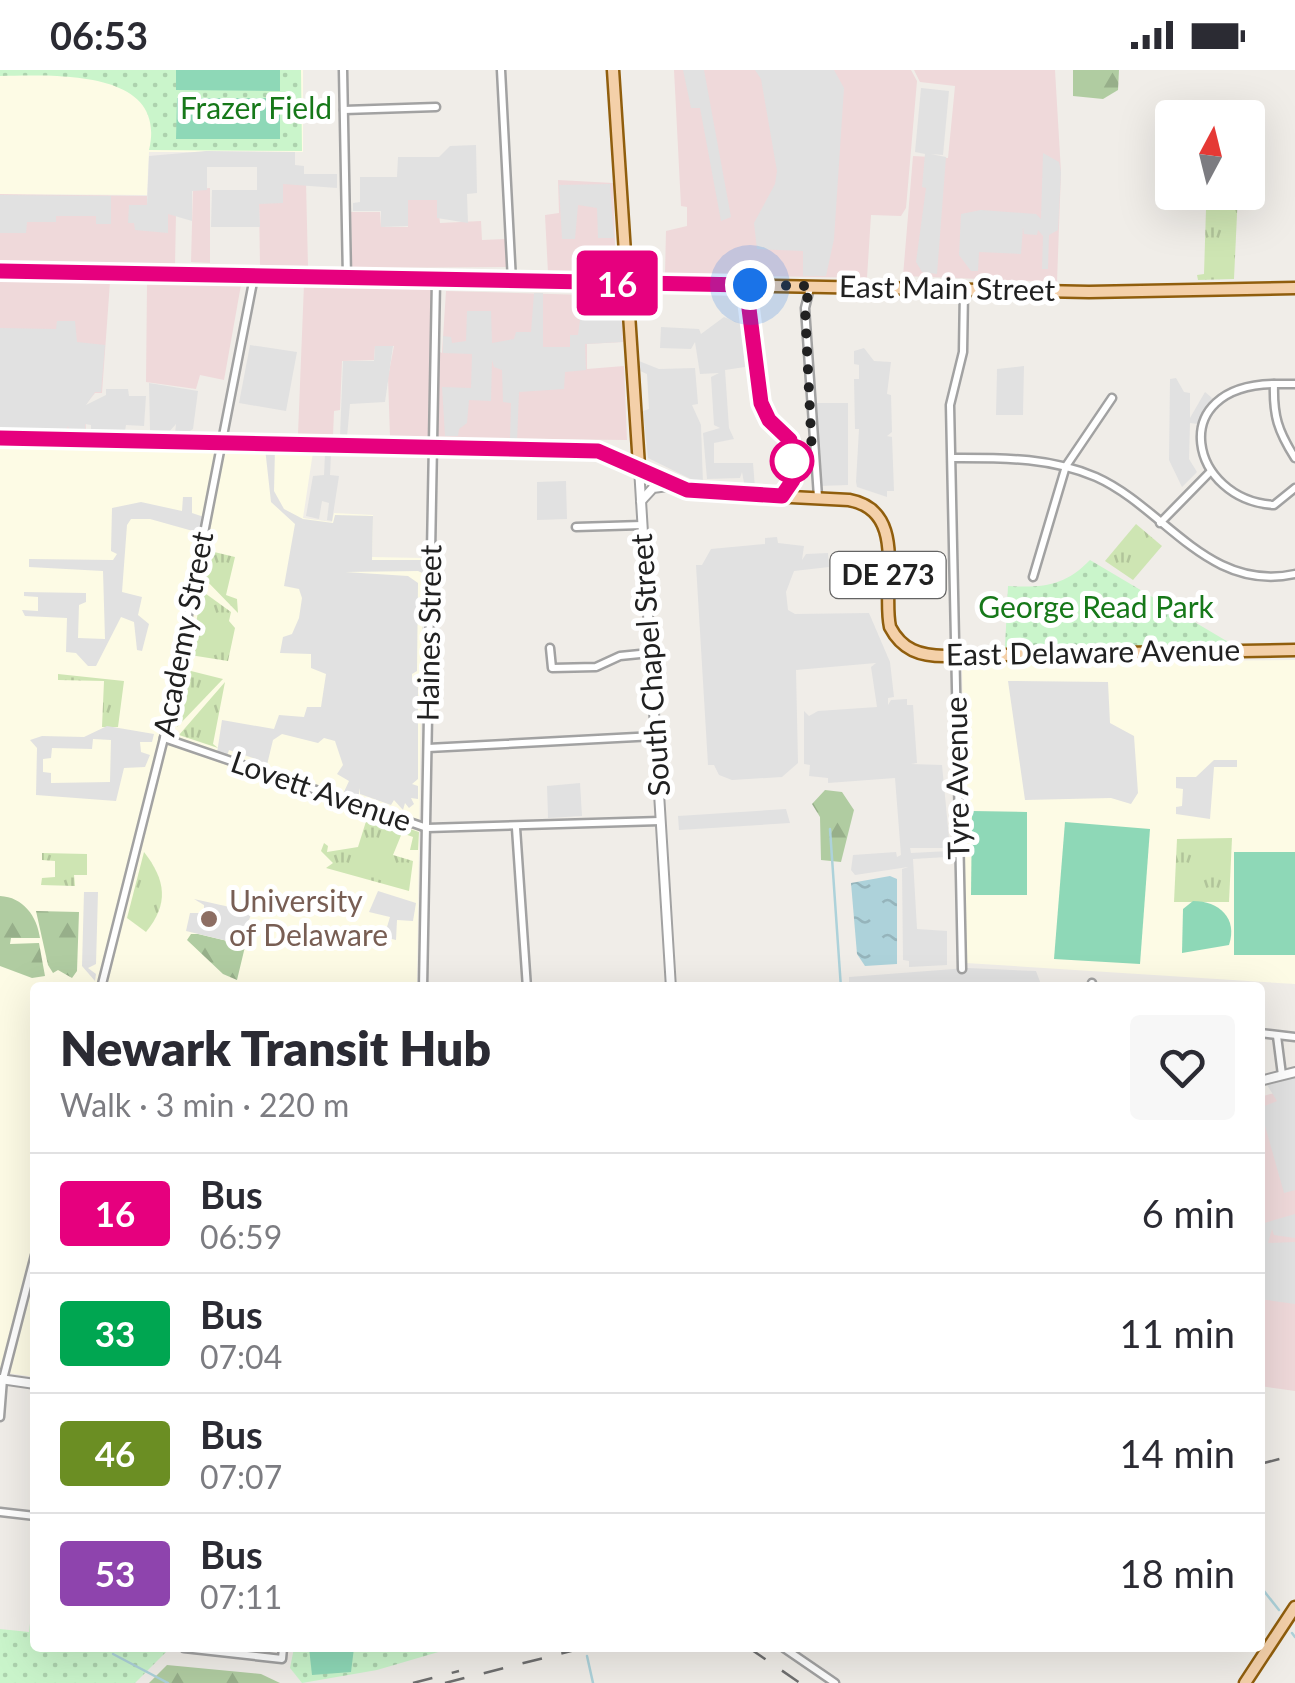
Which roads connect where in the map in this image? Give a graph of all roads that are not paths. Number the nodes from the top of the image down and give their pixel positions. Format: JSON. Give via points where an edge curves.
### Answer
{"nodes":[{"id":1,"x":343,"y":70,"type":"edge"},
{"id":2,"x":501,"y":70,"type":"edge"},
{"id":3,"x":614,"y":70,"type":"edge"},
{"id":4,"x":436,"y":108,"type":"dead end"},
{"id":5,"x":344,"y":110,"type":"junction"},
{"id":6,"x":0,"y":271,"type":"edge"},
{"id":7,"x":254,"y":277,"type":"junction"},
{"id":8,"x":347,"y":278,"type":"junction"},
{"id":9,"x":436,"y":279,"type":"junction"},
{"id":10,"x":512,"y":281,"type":"junction"},
{"id":11,"x":628,"y":283,"type":"junction"},
{"id":12,"x":1295,"y":285,"type":"edge"},
{"id":13,"x":810,"y":286,"type":"junction"},
{"id":14,"x":964,"y":289,"type":"junction"},
{"id":15,"x":1274,"y":384,"type":"junction"},
{"id":16,"x":1295,"y":384,"type":"edge"},
{"id":17,"x":1112,"y":398,"type":"dead end"},
{"id":18,"x":0,"y":438,"type":"edge"},
{"id":19,"x":222,"y":443,"type":"junction"},
{"id":20,"x":434,"y":447,"type":"junction"},
{"id":21,"x":952,"y":458,"type":"junction"},
{"id":22,"x":1295,"y":458,"type":"edge"},
{"id":23,"x":639,"y":466,"type":"junction"},
{"id":24,"x":1066,"y":466,"type":"junction"},
{"id":25,"x":1210,"y":471,"type":"junction"},
{"id":26,"x":675,"y":485,"type":"junction"},
{"id":27,"x":1295,"y":488,"type":"edge"},
{"id":28,"x":818,"y":497,"type":"junction"},
{"id":29,"x":641,"y":501,"type":"junction"},
{"id":30,"x":1160,"y":523,"type":"junction"},
{"id":31,"x":642,"y":525,"type":"junction"},
{"id":32,"x":576,"y":527,"type":"dead end"},
{"id":33,"x":1295,"y":574,"type":"edge"},
{"id":34,"x":1032,"y":578,"type":"dead end"},
{"id":35,"x":550,"y":648,"type":"dead end"},
{"id":36,"x":1295,"y":650,"type":"edge"},
{"id":37,"x":650,"y":653,"type":"junction"},
{"id":38,"x":954,"y":656,"type":"junction"},
{"id":39,"x":654,"y":736,"type":"junction"},
{"id":40,"x":164,"y":738,"type":"junction"},
{"id":41,"x":428,"y":748,"type":"junction"},
{"id":42,"x":660,"y":821,"type":"junction"},
{"id":43,"x":426,"y":828,"type":"junction"},
{"id":44,"x":516,"y":828,"type":"junction"},
{"id":45,"x":962,"y":969,"type":"dead end"},
{"id":46,"x":103,"y":982,"type":"edge"},
{"id":47,"x":423,"y":982,"type":"edge"},
{"id":48,"x":527,"y":982,"type":"edge"},
{"id":49,"x":670,"y":982,"type":"edge"},
{"id":50,"x":1265,"y":1035,"type":"edge"},
{"id":51,"x":1276,"y":1036,"type":"junction"},
{"id":52,"x":1295,"y":1037,"type":"edge"},
{"id":53,"x":1295,"y":1072,"type":"edge"},
{"id":54,"x":1282,"y":1075,"type":"junction"},
{"id":55,"x":1265,"y":1080,"type":"edge"},
{"id":56,"x":30,"y":1279,"type":"edge"},
{"id":57,"x":2,"y":1379,"type":"edge"},
{"id":58,"x":30,"y":1383,"type":"edge"},
{"id":59,"x":0,"y":1417,"type":"edge"},
{"id":60,"x":0,"y":1512,"type":"edge"},
{"id":61,"x":30,"y":1515,"type":"edge"},
{"id":62,"x":1295,"y":1607,"type":"edge"},
{"id":63,"x":223,"y":1652,"type":"edge"},
{"id":64,"x":283,"y":1652,"type":"edge"},
{"id":65,"x":790,"y":1652,"type":"edge"},
{"id":66,"x":835,"y":1683,"type":"edge"},
{"id":67,"x":1245,"y":1683,"type":"edge"}],
"edges":[{"from":1,"to":5,"type":"street"},
{"from":2,"to":10,"type":"street"},
{"from":3,"to":11,"type":"main road","name":"South Chapel Street"},
{"from":4,"to":5,"type":"street"},
{"from":5,"to":8,"type":"street"},
{"from":6,"to":7,"type":"main road","name":"East Main Street"},
{"from":7,"to":8,"type":"main road","name":"East Main Street"},
{"from":7,"to":19,"type":"street","name":"Academy Street"},
{"from":8,"to":9,"type":"main road","name":"East Main Street"},
{"from":9,"to":10,"type":"main road","name":"East Main Street"},
{"from":9,"to":20,"type":"street","name":"Haines Street"},
{"from":10,"to":11,"type":"main road","name":"East Main Street"},
{"from":11,"to":13,"type":"main road","name":"East Main Street"},
{"from":11,"to":23,"type":"main road","name":"South Chapel Street"},
{"from":12,"to":14,"type":"main road","name":"East Main Street"},
{"from":13,"to":14,"type":"main road","name":"East Main Street"},
{"from":13,"to":28,"type":"street","via":[[805,308]]},
{"from":14,"to":21,"type":"street","name":"Tyre Avenue","via":[[964,352],[950,404]]},
{"from":15,"to":16,"type":"street"},
{"from":15,"to":22,"type":"street","via":[[1274,421]]},
{"from":15,"to":25,"type":"street","via":[[1238,386],[1212,406],[1201,436]]},
{"from":17,"to":24,"type":"street"},
{"from":18,"to":19,"type":"main road","name":"East Delaware Avenue","number":"DE 273"},
{"from":19,"to":20,"type":"main road","name":"East Delaware Avenue","number":"DE 273"},
{"from":19,"to":40,"type":"street","name":"Academy Street"},
{"from":20,"to":23,"type":"main road","name":"East Delaware Avenue","number":"DE 273","via":[[598,451]]},
{"from":20,"to":41,"type":"street","name":"Haines Street"},
{"from":21,"to":24,"type":"street"},
{"from":21,"to":38,"type":"street","name":"Tyre Avenue"},
{"from":23,"to":26,"type":"main road","name":"East Delaware Avenue","number":"DE 273"},
{"from":23,"to":29,"type":"street","name":"South Chapel Street"},
{"from":24,"to":30,"type":"street","via":[[1125,493]]},
{"from":24,"to":34,"type":"street"},
{"from":25,"to":27,"type":"street","via":[[1260,504],[1282,503]]},
{"from":25,"to":30,"type":"street"},
{"from":26,"to":28,"type":"main road","name":"East Delaware Avenue","number":"DE 273","via":[[709,493]]},
{"from":26,"to":29,"type":"street","via":[[653,488]]},
{"from":28,"to":38,"type":"main road","name":"East Delaware Avenue","number":"DE 273","via":[[855,500],[876,512],[887,532],[893,634],[915,652]]},
{"from":29,"to":31,"type":"street","name":"South Chapel Street"},
{"from":30,"to":33,"type":"street","via":[[1231,570],[1260,577]]},
{"from":31,"to":32,"type":"street"},
{"from":31,"to":37,"type":"street","name":"South Chapel Street"},
{"from":35,"to":37,"type":"street","via":[[552,668],[596,667]]},
{"from":36,"to":38,"type":"main road","name":"East Delaware Avenue","number":"DE 273"},
{"from":37,"to":39,"type":"street","name":"South Chapel Street"},
{"from":38,"to":45,"type":"street","name":"Tyre Avenue"},
{"from":39,"to":41,"type":"street"},
{"from":39,"to":42,"type":"street","name":"South Chapel Street"},
{"from":40,"to":43,"type":"street","name":"Lovett Avenue"},
{"from":40,"to":46,"type":"street","name":"Academy Street"},
{"from":41,"to":43,"type":"street","name":"Haines Street"},
{"from":42,"to":44,"type":"street","name":"Lovett Avenue"},
{"from":42,"to":49,"type":"street","name":"South Chapel Street"},
{"from":43,"to":44,"type":"street","name":"Lovett Avenue"},
{"from":43,"to":47,"type":"street","name":"Haines Street"},
{"from":44,"to":48,"type":"street"},
{"from":50,"to":51,"type":"street"},
{"from":51,"to":52,"type":"street"},
{"from":51,"to":54,"type":"street"},
{"from":53,"to":54,"type":"street"},
{"from":54,"to":55,"type":"street"},
{"from":56,"to":57,"type":"street"},
{"from":57,"to":58,"type":"street"},
{"from":57,"to":59,"type":"street"},
{"from":60,"to":61,"type":"street"},
{"from":62,"to":67,"type":"main road"},
{"from":63,"to":64,"type":"street","via":[[282,1658]]},
{"from":65,"to":66,"type":"street"}]}
